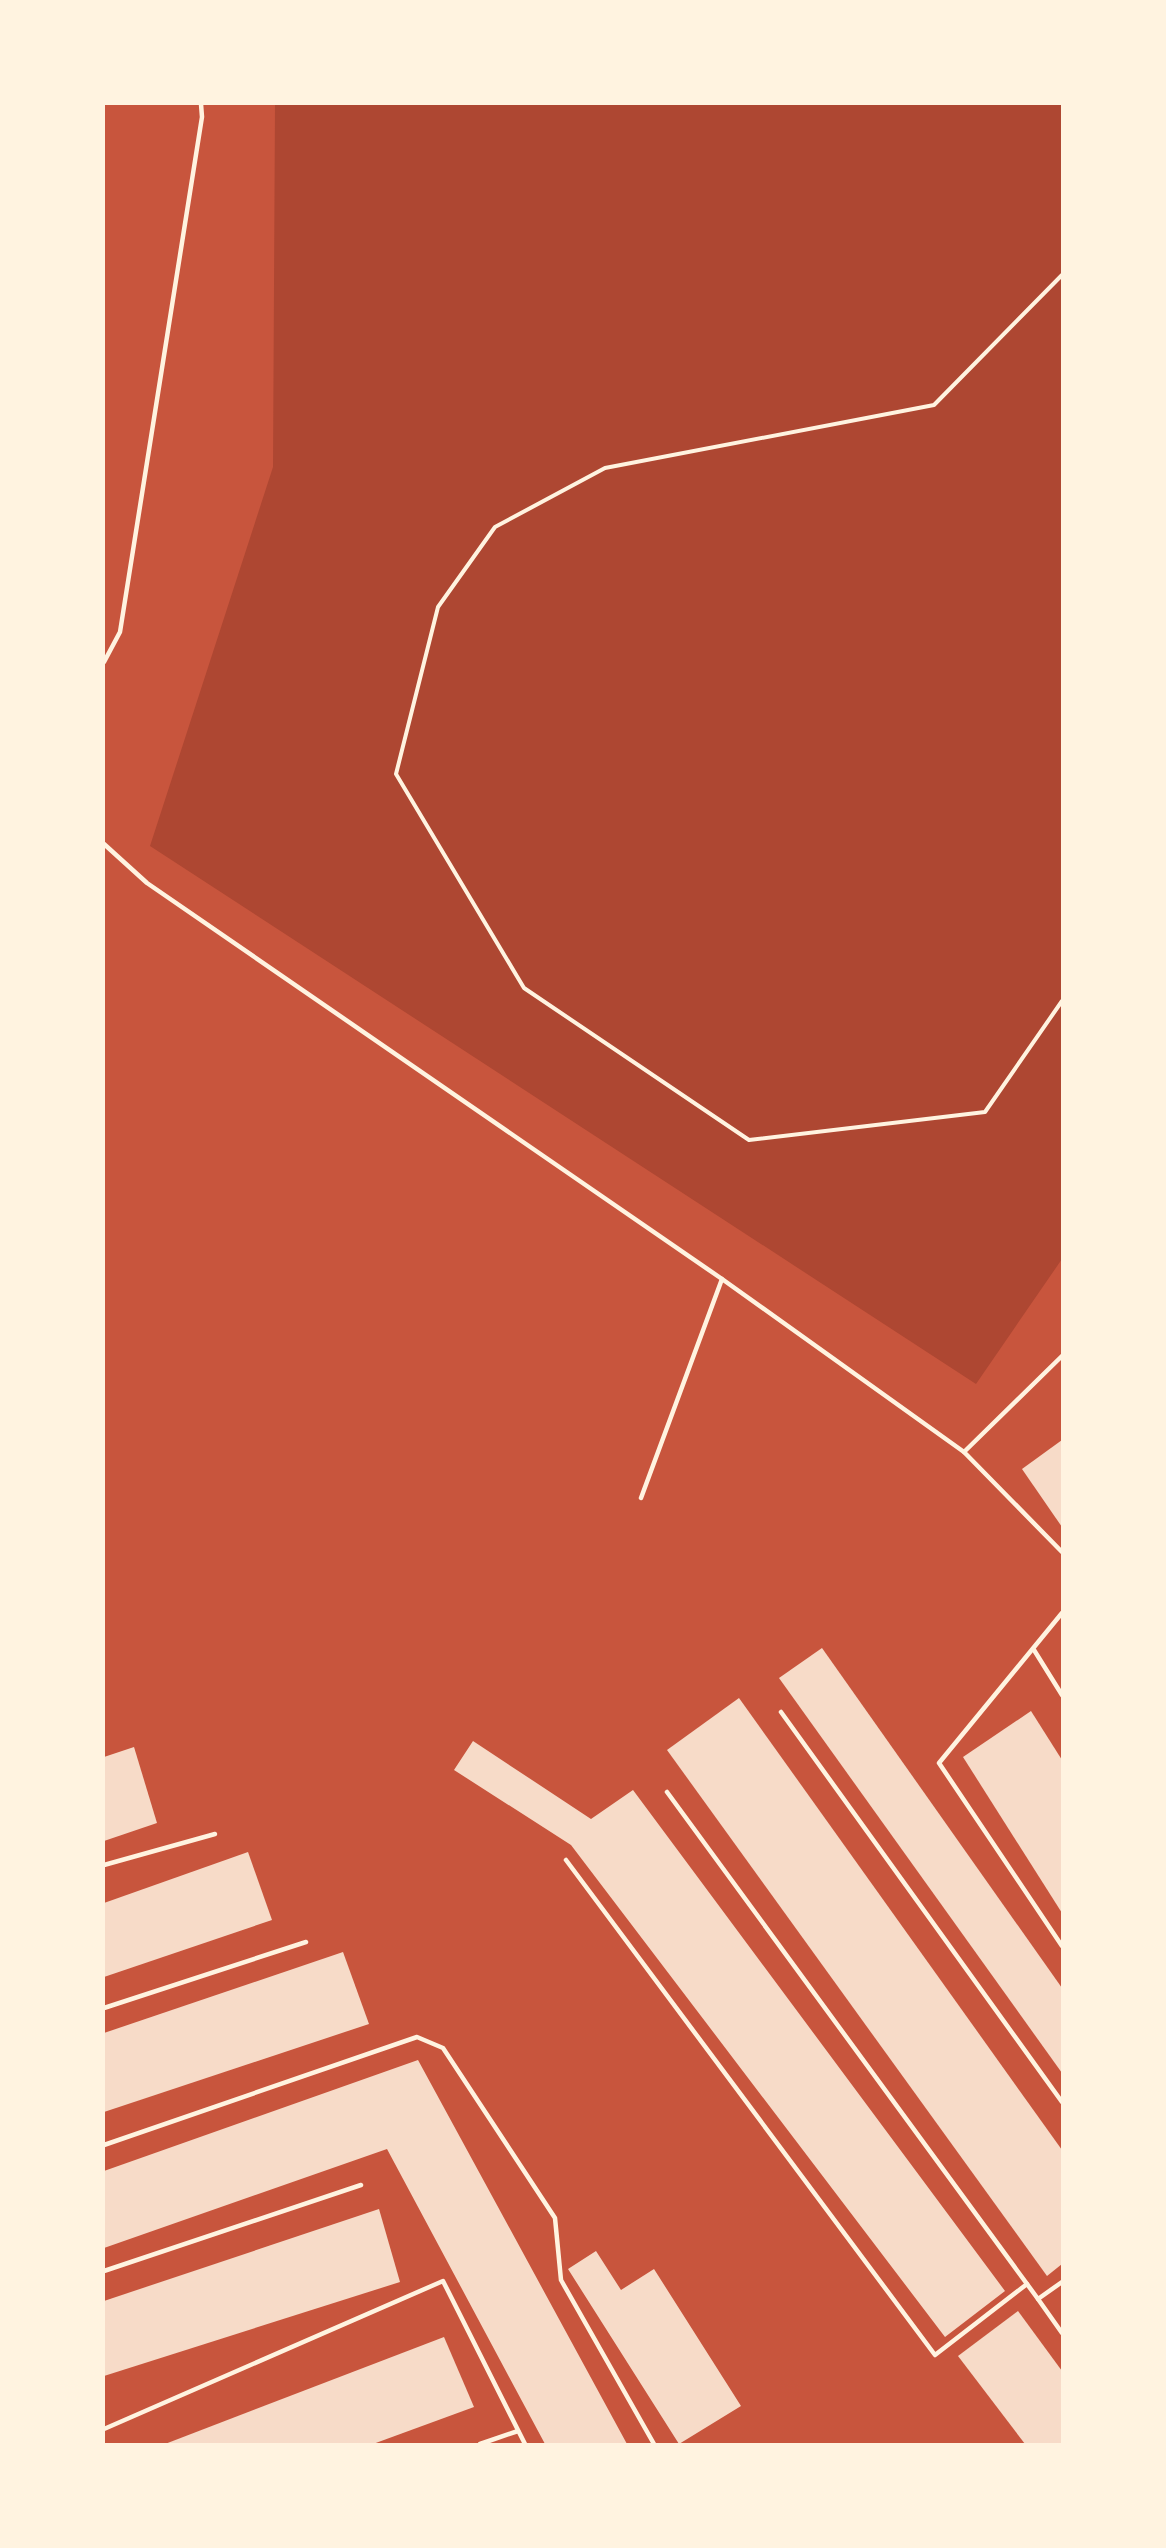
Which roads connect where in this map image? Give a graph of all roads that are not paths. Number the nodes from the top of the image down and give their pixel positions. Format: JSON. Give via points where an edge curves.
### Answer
{"nodes":[{"id":1,"x":201,"y":104,"type":"edge"},
{"id":2,"x":104,"y":662,"type":"edge"},
{"id":3,"x":104,"y":844,"type":"edge"},
{"id":4,"x":722,"y":1279,"type":"junction"},
{"id":5,"x":1062,"y":1356,"type":"edge"},
{"id":6,"x":964,"y":1452,"type":"junction"},
{"id":7,"x":641,"y":1498,"type":"dead end"},
{"id":8,"x":1062,"y":1552,"type":"edge"},
{"id":9,"x":1062,"y":1613,"type":"edge"},
{"id":10,"x":1034,"y":1650,"type":"junction"},
{"id":11,"x":1062,"y":1695,"type":"edge"},
{"id":12,"x":781,"y":1712,"type":"dead end"},
{"id":13,"x":667,"y":1792,"type":"dead end"},
{"id":14,"x":215,"y":1834,"type":"dead end"},
{"id":15,"x":566,"y":1860,"type":"dead end"},
{"id":16,"x":104,"y":1865,"type":"edge"},
{"id":17,"x":306,"y":1942,"type":"dead end"},
{"id":18,"x":1062,"y":1946,"type":"edge"},
{"id":19,"x":104,"y":2008,"type":"edge"},
{"id":20,"x":1062,"y":2102,"type":"edge"},
{"id":21,"x":104,"y":2145,"type":"edge"},
{"id":22,"x":361,"y":2185,"type":"dead end"},
{"id":23,"x":104,"y":2271,"type":"edge"},
{"id":24,"x":1062,"y":2282,"type":"edge"},
{"id":25,"x":1028,"y":2284,"type":"junction"},
{"id":26,"x":1038,"y":2299,"type":"junction"},
{"id":27,"x":1062,"y":2333,"type":"edge"},
{"id":28,"x":104,"y":2429,"type":"edge"},
{"id":29,"x":518,"y":2431,"type":"junction"},
{"id":30,"x":480,"y":2445,"type":"edge"},
{"id":31,"x":525,"y":2445,"type":"edge"},
{"id":32,"x":654,"y":2445,"type":"edge"}],
"edges":[{"from":1,"to":2,"type":"lane","via":[[120,632]]},
{"from":3,"to":4,"type":"lane","via":[[147,883]]},
{"from":4,"to":6,"type":"lane"},
{"from":4,"to":7,"type":"lane"},
{"from":5,"to":6,"type":"lane"},
{"from":6,"to":8,"type":"lane"},
{"from":9,"to":10,"type":"lane"},
{"from":10,"to":11,"type":"lane"},
{"from":10,"to":18,"type":"lane","via":[[939,1763]]},
{"from":12,"to":20,"type":"lane"},
{"from":13,"to":25,"type":"lane"},
{"from":14,"to":16,"type":"lane"},
{"from":15,"to":25,"type":"lane","via":[[935,2355]]},
{"from":17,"to":19,"type":"lane"},
{"from":21,"to":32,"type":"lane","via":[[417,2037],[443,2048],[555,2218],[561,2280]]},
{"from":22,"to":23,"type":"lane"},
{"from":24,"to":26,"type":"lane"},
{"from":25,"to":26,"type":"lane"},
{"from":26,"to":27,"type":"lane"},
{"from":28,"to":29,"type":"lane","via":[[443,2281]]},
{"from":29,"to":30,"type":"lane"},
{"from":29,"to":31,"type":"lane"}]}
